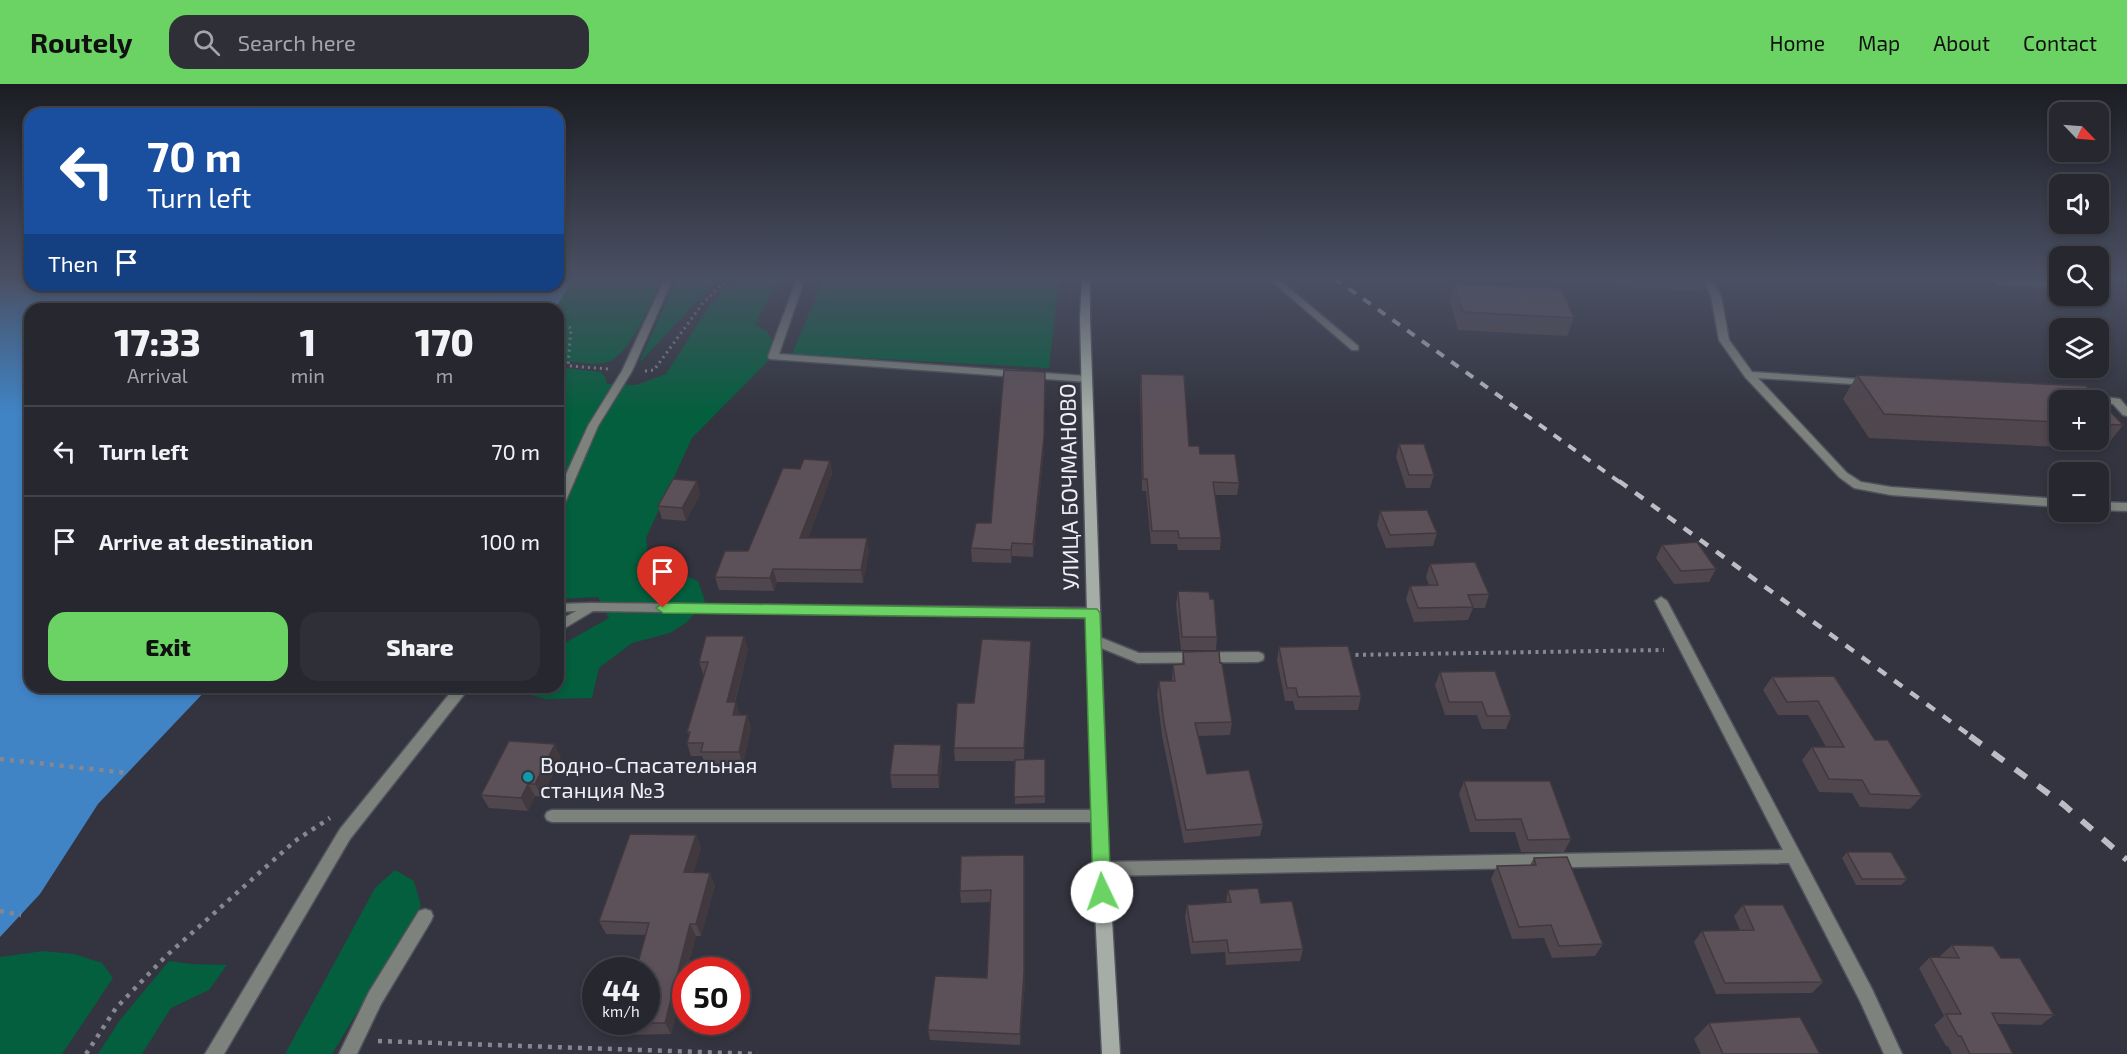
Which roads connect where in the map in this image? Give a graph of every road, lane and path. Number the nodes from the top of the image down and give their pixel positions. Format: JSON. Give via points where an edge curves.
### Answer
{"nodes":[{"id":1,"x":649,"y":323,"type":"edge"},
{"id":2,"x":688,"y":323,"type":"edge"},
{"id":3,"x":785,"y":323,"type":"edge"},
{"id":4,"x":1086,"y":323,"type":"edge"},
{"id":5,"x":1326,"y":323,"type":"edge"},
{"id":6,"x":1721,"y":323,"type":"edge"},
{"id":7,"x":564,"y":325,"type":"edge"},
{"id":8,"x":1356,"y":348,"type":"dead end"},
{"id":9,"x":564,"y":366,"type":"edge"},
{"id":10,"x":568,"y":366,"type":"junction"},
{"id":11,"x":627,"y":371,"type":"junction"},
{"id":12,"x":1749,"y":375,"type":"junction"},
{"id":13,"x":1087,"y":379,"type":"junction"},
{"id":14,"x":1876,"y":383,"type":"edge"},
{"id":15,"x":2109,"y":400,"type":"edge"},
{"id":16,"x":2127,"y":413,"type":"edge"},
{"id":17,"x":564,"y":491,"type":"edge"},
{"id":18,"x":2049,"y":502,"type":"edge"},
{"id":19,"x":2109,"y":506,"type":"edge"},
{"id":20,"x":2127,"y":507,"type":"edge"},
{"id":21,"x":1661,"y":601,"type":"dead end"},
{"id":22,"x":591,"y":607,"type":"junction"},
{"id":23,"x":564,"y":608,"type":"edge"},
{"id":24,"x":1092,"y":613,"type":"junction"},
{"id":25,"x":564,"y":623,"type":"edge"},
{"id":26,"x":1094,"y":640,"type":"junction"},
{"id":27,"x":1686,"y":650,"type":"junction"},
{"id":28,"x":1341,"y":656,"type":"edge"},
{"id":29,"x":1258,"y":657,"type":"dead end"},
{"id":30,"x":458,"y":693,"type":"edge"},
{"id":31,"x":0,"y":759,"type":"edge"},
{"id":32,"x":128,"y":773,"type":"dead end"},
{"id":33,"x":332,"y":816,"type":"dead end"},
{"id":34,"x":552,"y":816,"type":"dead end"},
{"id":35,"x":1100,"y":816,"type":"junction"},
{"id":36,"x":1794,"y":855,"type":"junction"},
{"id":37,"x":1101,"y":869,"type":"junction"},
{"id":38,"x":0,"y":911,"type":"edge"},
{"id":39,"x":21,"y":915,"type":"dead end"},
{"id":40,"x":425,"y":916,"type":"dead end"},
{"id":41,"x":351,"y":1047,"type":"edge"},
{"id":42,"x":86,"y":1054,"type":"edge"},
{"id":43,"x":213,"y":1054,"type":"edge"},
{"id":44,"x":758,"y":1054,"type":"edge"},
{"id":45,"x":1111,"y":1054,"type":"edge"},
{"id":46,"x":1893,"y":1054,"type":"edge"}],
"edges":[{"from":1,"to":11,"type":"street"},
{"from":2,"to":11,"type":"path","via":[[654,370]]},
{"from":3,"to":13,"type":"street","via":[[773,357]]},
{"from":4,"to":13,"type":"main road","name":"УЛИЦА БОЧМАНОВО"},
{"from":5,"to":8,"type":"street"},
{"from":6,"to":12,"type":"street","via":[[1724,340]]},
{"from":7,"to":10,"type":"path","via":[[571,328]]},
{"from":9,"to":10,"type":"path"},
{"from":10,"to":11,"type":"path"},
{"from":11,"to":17,"type":"street","via":[[593,426]]},
{"from":12,"to":14,"type":"street"},
{"from":12,"to":18,"type":"street","via":[[1843,475],[1858,485],[1891,491]]},
{"from":13,"to":24,"type":"main road","name":"УЛИЦА БОЧМАНОВО"},
{"from":15,"to":16,"type":"street","via":[[2116,401]]},
{"from":19,"to":20,"type":"street"},
{"from":21,"to":27,"type":"street"},
{"from":22,"to":23,"type":"street"},
{"from":22,"to":24,"type":"street"},
{"from":22,"to":25,"type":"street"},
{"from":24,"to":26,"type":"main road","name":"УЛИЦА БОЧМАНОВО"},
{"from":26,"to":29,"type":"street","via":[[1138,658]]},
{"from":26,"to":35,"type":"main road","name":"УЛИЦА БОЧМАНОВО"},
{"from":27,"to":28,"type":"path"},
{"from":27,"to":36,"type":"street"},
{"from":30,"to":43,"type":"street","via":[[345,834]]},
{"from":31,"to":32,"type":"path"},
{"from":33,"to":42,"type":"path","via":[[295,841],[165,957],[116,1008]]},
{"from":34,"to":35,"type":"street"},
{"from":35,"to":37,"type":"main road","name":"УЛИЦА БОЧМАНОВО"},
{"from":36,"to":37,"type":"street"},
{"from":36,"to":46,"type":"street"},
{"from":37,"to":45,"type":"main road","name":"УЛИЦА БОЧМАНОВО"},
{"from":38,"to":39,"type":"path"},
{"from":40,"to":41,"type":"street","via":[[375,998]]},
{"from":41,"to":44,"type":"path"}]}
